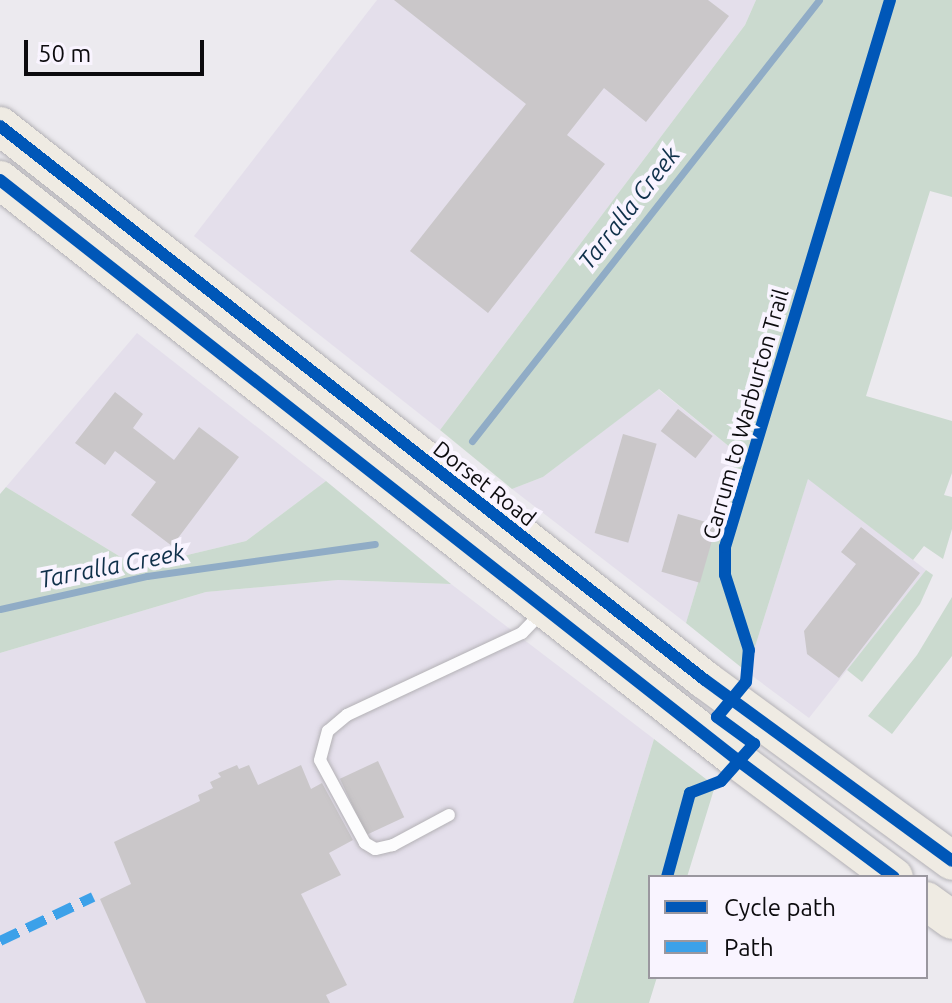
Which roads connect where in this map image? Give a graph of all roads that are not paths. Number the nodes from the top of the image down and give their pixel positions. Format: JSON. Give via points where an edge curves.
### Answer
{"nodes":[{"id":1,"x":0,"y":126,"type":"edge"},
{"id":2,"x":3,"y":189,"type":"edge"},
{"id":3,"x":213,"y":295,"type":"junction"},
{"id":4,"x":187,"y":328,"type":"junction"},
{"id":5,"x":571,"y":576,"type":"junction"},
{"id":6,"x":545,"y":609,"type":"junction"},
{"id":7,"x":449,"y":815,"type":"dead end"},
{"id":8,"x":952,"y":861,"type":"edge"},
{"id":9,"x":891,"y":875,"type":"edge"},
{"id":10,"x":928,"y":902,"type":"edge"},
{"id":11,"x":952,"y":920,"type":"edge"}],
"edges":[{"from":1,"to":3,"type":"main road","name":"Dorset Road"},
{"from":2,"to":4,"type":"main road"},
{"from":3,"to":4,"type":"main road"},
{"from":3,"to":5,"type":"main road","name":"Dorset Road"},
{"from":4,"to":6,"type":"main road"},
{"from":5,"to":6,"type":"main road"},
{"from":5,"to":8,"type":"main road","name":"Dorset Road"},
{"from":6,"to":7,"type":"lane","via":[[522,633],[339,720],[328,731],[320,760],[365,843],[375,849],[393,845]]},
{"from":6,"to":9,"type":"main road"},
{"from":10,"to":11,"type":"main road"}]}
